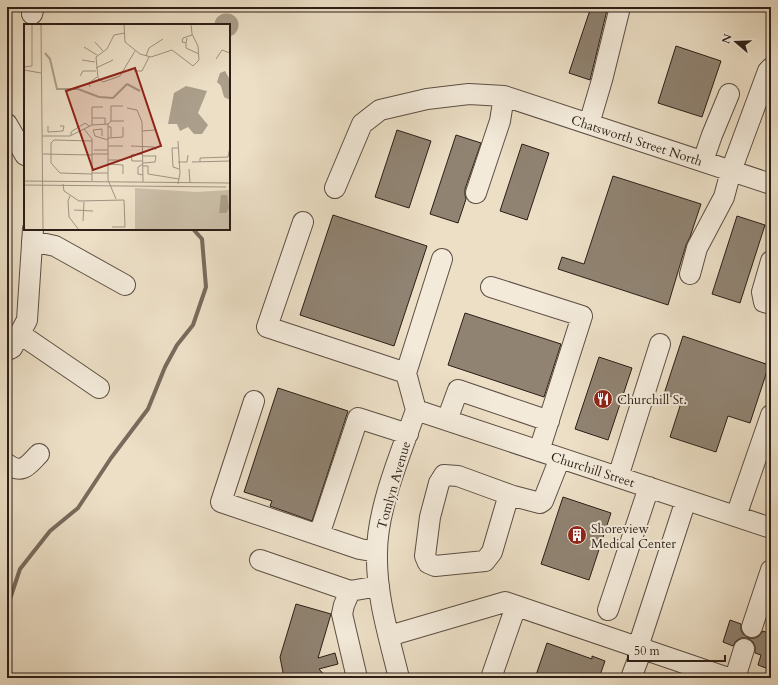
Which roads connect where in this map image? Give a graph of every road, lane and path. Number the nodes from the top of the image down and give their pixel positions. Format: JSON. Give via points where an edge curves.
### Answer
{"nodes":[{"id":1,"x":620,"y":7,"type":"edge"},
{"id":2,"x":771,"y":68,"type":"edge"},
{"id":3,"x":730,"y":94,"type":"dead end"},
{"id":4,"x":504,"y":96,"type":"junction"},
{"id":5,"x":7,"y":124,"type":"edge"},
{"id":6,"x":588,"y":124,"type":"junction"},
{"id":7,"x":24,"y":153,"type":"edge"},
{"id":8,"x":703,"y":161,"type":"junction"},
{"id":9,"x":731,"y":170,"type":"junction"},
{"id":10,"x":771,"y":184,"type":"edge"},
{"id":11,"x":335,"y":188,"type":"dead end"},
{"id":12,"x":476,"y":194,"type":"dead end"},
{"id":13,"x":303,"y":222,"type":"dead end"},
{"id":14,"x":33,"y":235,"type":"edge"},
{"id":15,"x":442,"y":259,"type":"dead end"},
{"id":16,"x":771,"y":261,"type":"edge"},
{"id":17,"x":690,"y":274,"type":"dead end"},
{"id":18,"x":125,"y":285,"type":"dead end"},
{"id":19,"x":491,"y":287,"type":"dead end"},
{"id":20,"x":771,"y":304,"type":"edge"},
{"id":21,"x":20,"y":334,"type":"junction"},
{"id":22,"x":660,"y":344,"type":"dead end"},
{"id":23,"x":7,"y":350,"type":"edge"},
{"id":24,"x":406,"y":373,"type":"junction"},
{"id":25,"x":99,"y":388,"type":"dead end"},
{"id":26,"x":254,"y":401,"type":"dead end"},
{"id":27,"x":416,"y":410,"type":"junction"},
{"id":28,"x":771,"y":416,"type":"edge"},
{"id":29,"x":446,"y":420,"type":"junction"},
{"id":30,"x":549,"y":421,"type":"junction"},
{"id":31,"x":408,"y":434,"type":"junction"},
{"id":32,"x":539,"y":451,"type":"junction"},
{"id":33,"x":40,"y":454,"type":"dead end"},
{"id":34,"x":560,"y":458,"type":"junction"},
{"id":35,"x":7,"y":464,"type":"edge"},
{"id":36,"x":618,"y":477,"type":"junction"},
{"id":37,"x":648,"y":487,"type":"junction"},
{"id":38,"x":513,"y":496,"type":"junction"},
{"id":39,"x":686,"y":500,"type":"junction"},
{"id":40,"x":736,"y":516,"type":"junction"},
{"id":41,"x":771,"y":528,"type":"edge"},
{"id":42,"x":319,"y":535,"type":"junction"},
{"id":43,"x":377,"y":552,"type":"junction"},
{"id":44,"x":260,"y":560,"type":"dead end"},
{"id":45,"x":771,"y":570,"type":"edge"},
{"id":46,"x":379,"y":586,"type":"junction"},
{"id":47,"x":350,"y":591,"type":"junction"},
{"id":48,"x":516,"y":606,"type":"junction"},
{"id":49,"x":608,"y":610,"type":"dead end"},
{"id":50,"x":752,"y":627,"type":"dead end"},
{"id":51,"x":389,"y":636,"type":"junction"},
{"id":52,"x":640,"y":648,"type":"junction"},
{"id":53,"x":744,"y":650,"type":"dead end"},
{"id":54,"x":358,"y":678,"type":"edge"},
{"id":55,"x":399,"y":678,"type":"edge"},
{"id":56,"x":491,"y":678,"type":"edge"},
{"id":57,"x":631,"y":678,"type":"edge"},
{"id":58,"x":728,"y":678,"type":"edge"},
{"id":59,"x":735,"y":678,"type":"edge"}],
"edges":[{"from":1,"to":6,"type":"street"},
{"from":2,"to":9,"type":"street"},
{"from":3,"to":8,"type":"street"},
{"from":4,"to":6,"type":"street","name":"Chatsworth Street North"},
{"from":4,"to":11,"type":"street","name":"Chatsworth Street North","via":[[469,94],[427,99],[380,110],[362,124]]},
{"from":4,"to":12,"type":"street","via":[[500,121]]},
{"from":5,"to":7,"type":"street"},
{"from":6,"to":8,"type":"street","name":"Chatsworth Street North"},
{"from":8,"to":9,"type":"street","name":"Chatsworth Street North"},
{"from":9,"to":10,"type":"street","name":"Chatsworth Street North"},
{"from":9,"to":17,"type":"street","via":[[724,197],[697,248]]},
{"from":13,"to":24,"type":"street","via":[[267,327]]},
{"from":14,"to":18,"type":"street"},
{"from":14,"to":21,"type":"street","via":[[27,320]]},
{"from":15,"to":24,"type":"street"},
{"from":16,"to":20,"type":"street","via":[[762,292],[764,302]]},
{"from":19,"to":30,"type":"street","via":[[582,316]]},
{"from":21,"to":23,"type":"street","via":[[12,348]]},
{"from":21,"to":25,"type":"street"},
{"from":22,"to":36,"type":"street"},
{"from":24,"to":27,"type":"street"},
{"from":26,"to":42,"type":"street","via":[[221,502]]},
{"from":27,"to":29,"type":"street","name":"Churchill Street"},
{"from":27,"to":31,"type":"street","name":"Tomlyn Avenue"},
{"from":28,"to":40,"type":"street"},
{"from":29,"to":30,"type":"street","via":[[458,390]]},
{"from":29,"to":32,"type":"street","name":"Churchill Street"},
{"from":30,"to":32,"type":"street"},
{"from":31,"to":42,"type":"street","via":[[358,418]]},
{"from":31,"to":43,"type":"street","name":"Tomlyn Avenue","via":[[387,494]]},
{"from":32,"to":34,"type":"street","name":"Churchill Street"},
{"from":33,"to":35,"type":"street","via":[[23,469],[14,469]]},
{"from":34,"to":36,"type":"street","name":"Churchill Street"},
{"from":34,"to":38,"type":"street","via":[[543,501],[540,503]]},
{"from":36,"to":37,"type":"street","name":"Churchill Street"},
{"from":37,"to":39,"type":"street","name":"Churchill Street"},
{"from":37,"to":49,"type":"street"},
{"from":38,"to":38,"type":"street","via":[[508,501],[492,552],[484,561],[435,566],[428,563],[425,556],[430,517],[439,483],[444,475],[458,476]]},
{"from":39,"to":40,"type":"street","name":"Churchill Street"},
{"from":39,"to":52,"type":"street"},
{"from":40,"to":41,"type":"street","name":"Churchill Street"},
{"from":42,"to":43,"type":"street"},
{"from":43,"to":46,"type":"street","name":"Tomlyn Avenue"},
{"from":44,"to":47,"type":"street"},
{"from":45,"to":50,"type":"street"},
{"from":46,"to":47,"type":"street"},
{"from":46,"to":51,"type":"street","name":"Tomlyn Avenue"},
{"from":47,"to":54,"type":"street","via":[[342,614]]},
{"from":48,"to":51,"type":"street","via":[[505,602]]},
{"from":48,"to":52,"type":"street"},
{"from":48,"to":56,"type":"street"},
{"from":51,"to":55,"type":"street","name":"Tomlyn Avenue"},
{"from":52,"to":57,"type":"street"},
{"from":52,"to":58,"type":"street"},
{"from":53,"to":59,"type":"street"}]}
